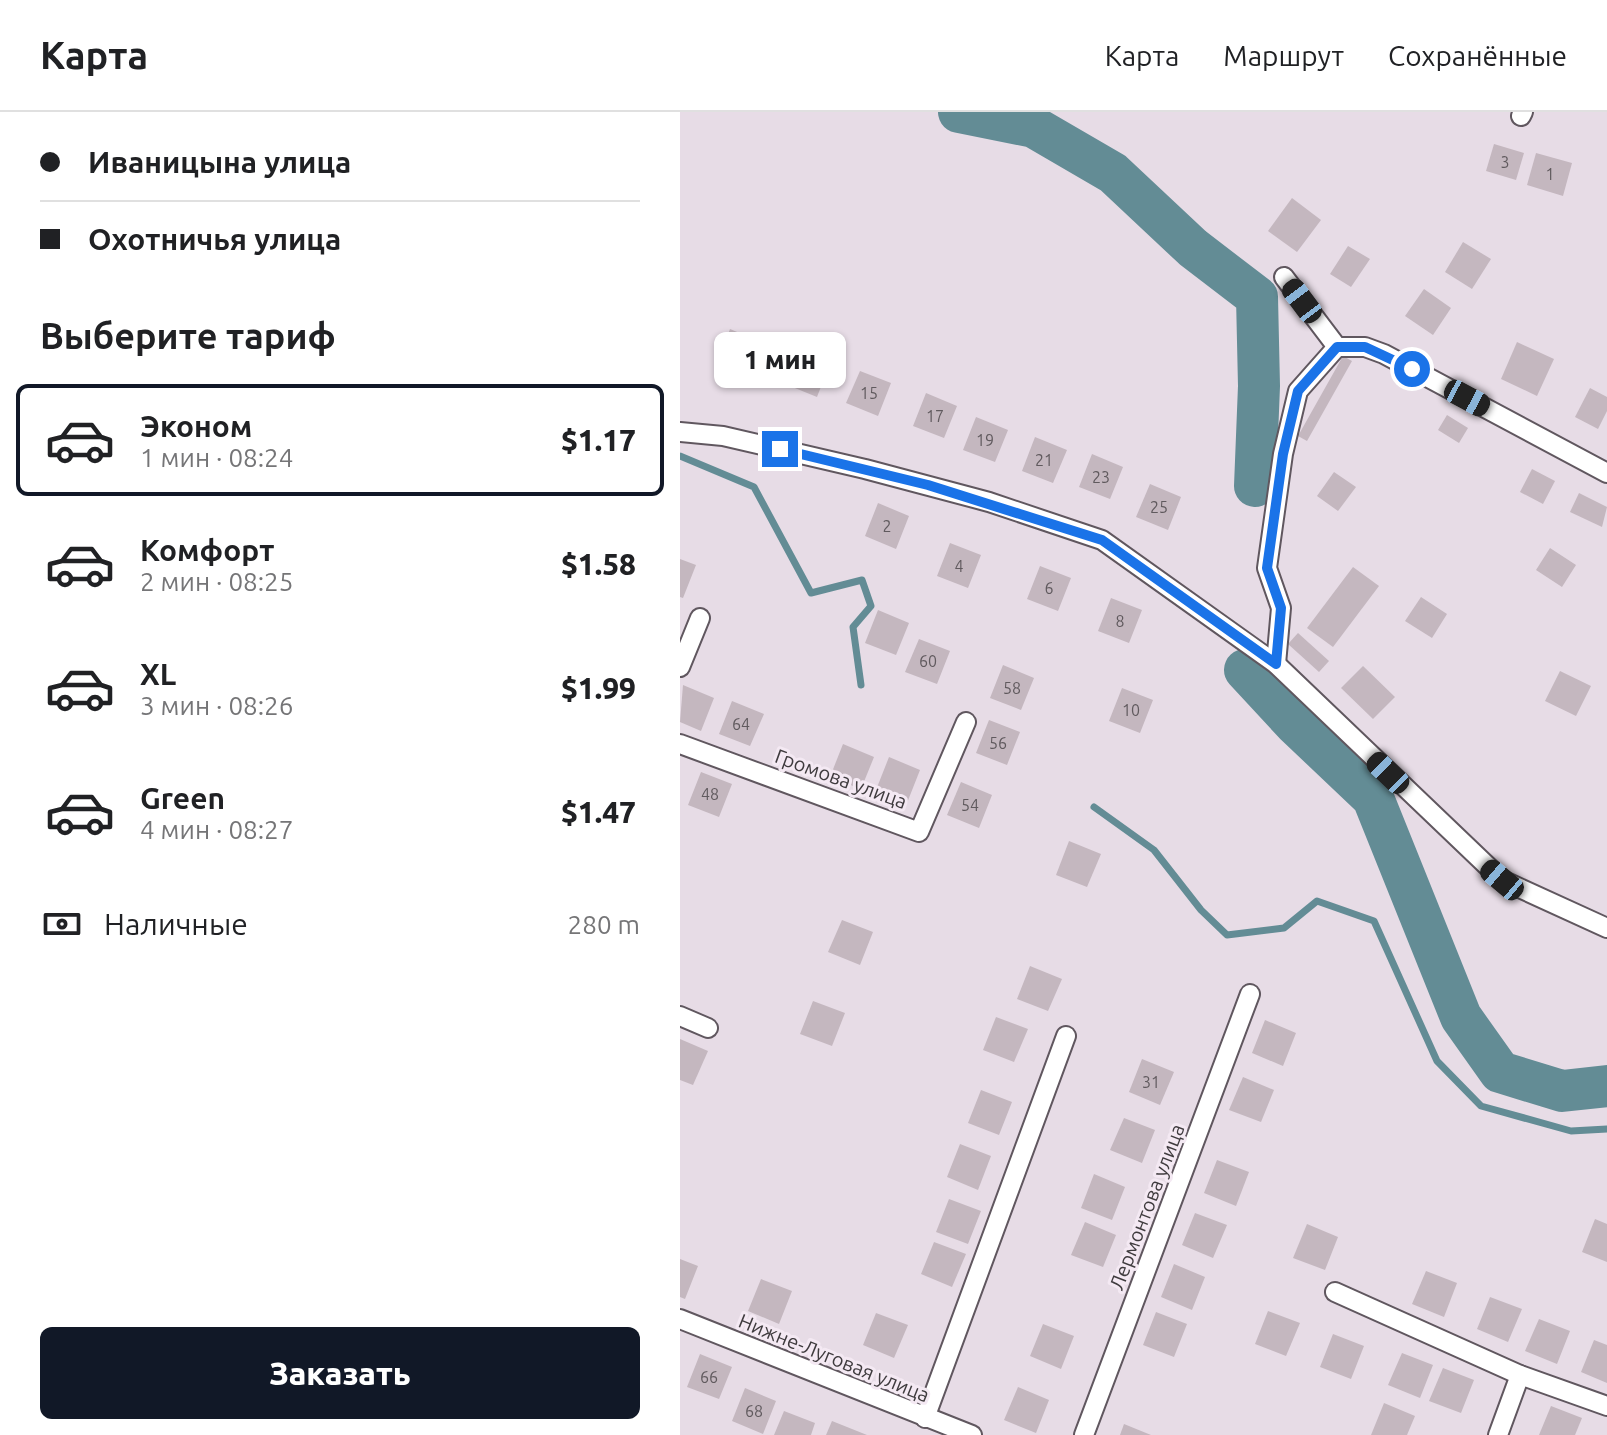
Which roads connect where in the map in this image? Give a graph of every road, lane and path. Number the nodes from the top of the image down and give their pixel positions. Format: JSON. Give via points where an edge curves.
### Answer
{"nodes":[{"id":1,"x":1284,"y":277,"type":"dead end"},
{"id":2,"x":1337,"y":347,"type":"junction"},
{"id":3,"x":680,"y":432,"type":"edge"},
{"id":4,"x":1607,"y":473,"type":"edge"},
{"id":5,"x":700,"y":618,"type":"dead end"},
{"id":6,"x":1276,"y":664,"type":"junction"},
{"id":7,"x":680,"y":667,"type":"edge"},
{"id":8,"x":966,"y":722,"type":"dead end"},
{"id":9,"x":680,"y":744,"type":"edge"},
{"id":10,"x":1607,"y":928,"type":"edge"},
{"id":11,"x":1250,"y":994,"type":"dead end"},
{"id":12,"x":680,"y":1016,"type":"edge"},
{"id":13,"x":708,"y":1028,"type":"dead end"},
{"id":14,"x":1066,"y":1036,"type":"dead end"},
{"id":15,"x":1335,"y":1292,"type":"dead end"},
{"id":16,"x":680,"y":1319,"type":"edge"},
{"id":17,"x":1520,"y":1375,"type":"junction"},
{"id":18,"x":1607,"y":1406,"type":"edge"},
{"id":19,"x":925,"y":1418,"type":"junction"},
{"id":20,"x":972,"y":1435,"type":"edge"},
{"id":21,"x":1084,"y":1435,"type":"edge"},
{"id":22,"x":1498,"y":1435,"type":"edge"}],
"edges":[{"from":1,"to":2,"type":"street"},
{"from":2,"to":4,"type":"street","via":[[1365,347],[1384,354]]},
{"from":2,"to":6,"type":"street","via":[[1298,391],[1283,454],[1267,568],[1281,608]]},
{"from":3,"to":6,"type":"street","via":[[723,436],[878,472],[1102,540]]},
{"from":5,"to":7,"type":"street"},
{"from":6,"to":10,"type":"street","via":[[1502,880]]},
{"from":8,"to":9,"type":"street","name":"Громова улица","via":[[919,832]]},
{"from":11,"to":21,"type":"street","name":"Лермонтова улица"},
{"from":12,"to":13,"type":"street"},
{"from":14,"to":19,"type":"street"},
{"from":15,"to":17,"type":"street"},
{"from":16,"to":19,"type":"street","name":"Нижне-Луговая улица"},
{"from":17,"to":18,"type":"street"},
{"from":17,"to":22,"type":"street"},
{"from":19,"to":20,"type":"street","name":"Нижне-Луговая улица"}]}
